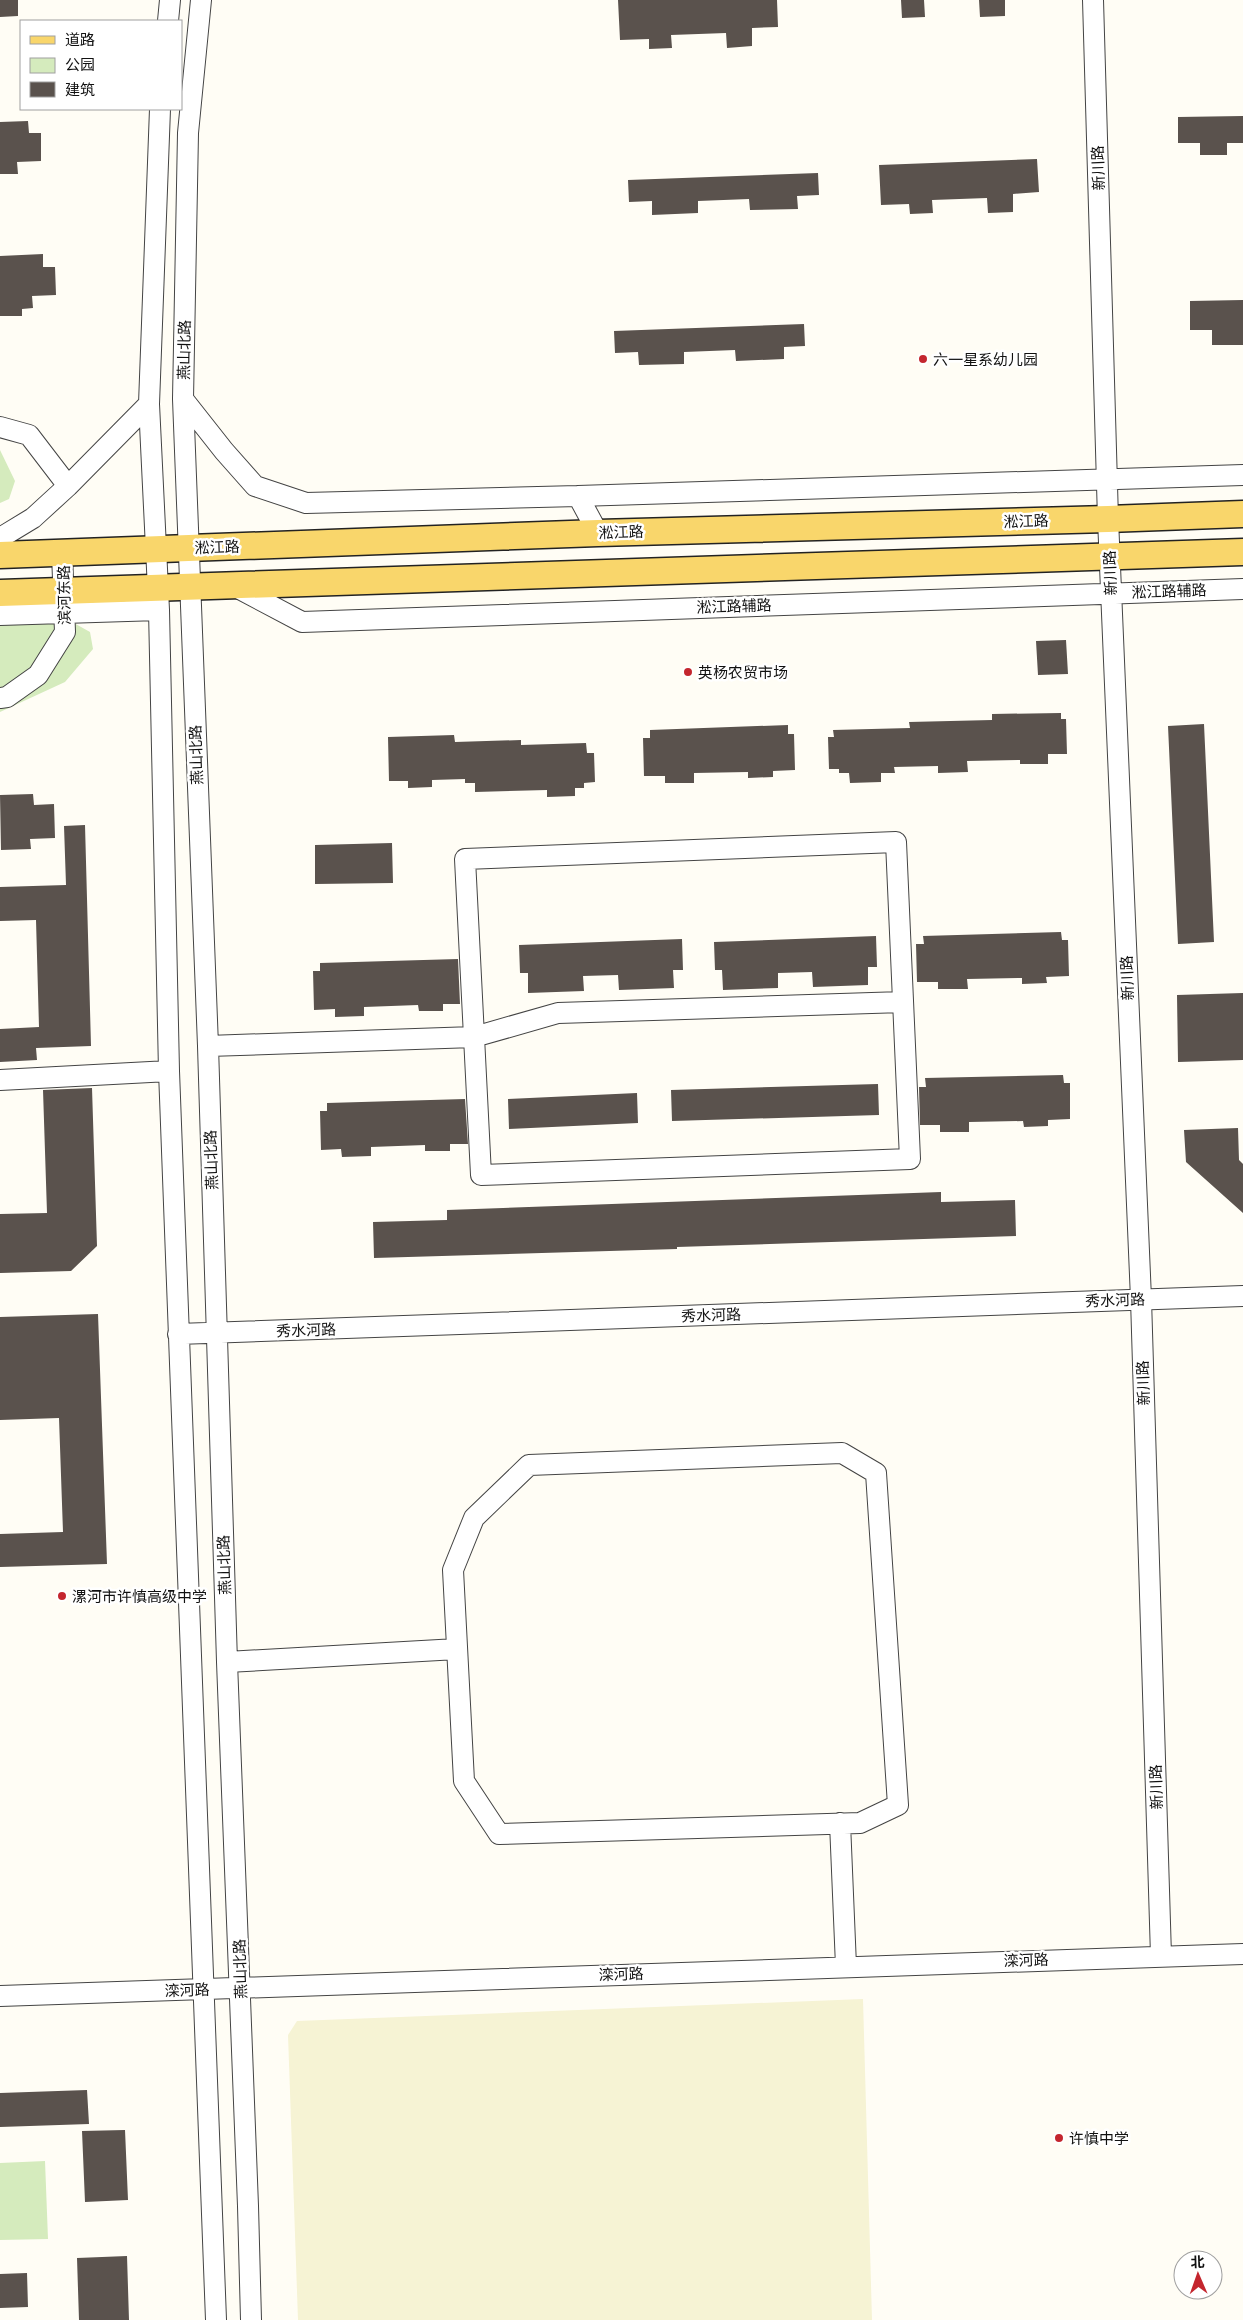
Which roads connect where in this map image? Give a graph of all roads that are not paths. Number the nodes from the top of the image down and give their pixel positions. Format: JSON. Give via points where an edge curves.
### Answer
{"nodes":[{"id":1,"x":170,"y":0,"type":"edge"},
{"id":2,"x":201,"y":0,"type":"edge"},
{"id":3,"x":1093,"y":0,"type":"edge"},
{"id":4,"x":168,"y":20,"type":"edge"},
{"id":5,"x":160,"y":110,"type":"edge"},
{"id":6,"x":183,"y":399,"type":"junction"},
{"id":7,"x":150,"y":404,"type":"junction"},
{"id":8,"x":0,"y":427,"type":"edge"},
{"id":9,"x":1243,"y":475,"type":"edge"},
{"id":10,"x":1107,"y":480,"type":"junction"},
{"id":11,"x":68,"y":486,"type":"junction"},
{"id":12,"x":578,"y":496,"type":"junction"},
{"id":13,"x":1243,"y":514,"type":"edge"},
{"id":14,"x":1108,"y":519,"type":"junction"},
{"id":15,"x":598,"y":533,"type":"junction"},
{"id":16,"x":0,"y":538,"type":"edge"},
{"id":17,"x":188,"y":548,"type":"junction"},
{"id":18,"x":157,"y":549,"type":"junction"},
{"id":19,"x":1243,"y":552,"type":"edge"},
{"id":20,"x":62,"y":553,"type":"junction"},
{"id":21,"x":0,"y":555,"type":"edge"},
{"id":22,"x":1109,"y":556,"type":"junction"},
{"id":23,"x":234,"y":586,"type":"junction"},
{"id":24,"x":190,"y":587,"type":"junction"},
{"id":25,"x":1243,"y":588,"type":"edge"},
{"id":26,"x":0,"y":593,"type":"edge"},
{"id":27,"x":1110,"y":593,"type":"junction"},
{"id":28,"x":158,"y":599,"type":"junction"},
{"id":29,"x":64,"y":603,"type":"junction"},
{"id":30,"x":0,"y":615,"type":"edge"},
{"id":31,"x":0,"y":698,"type":"edge"},
{"id":32,"x":903,"y":1002,"type":"junction"},
{"id":33,"x":474,"y":1037,"type":"junction"},
{"id":34,"x":208,"y":1046,"type":"junction"},
{"id":35,"x":169,"y":1072,"type":"junction"},
{"id":36,"x":0,"y":1080,"type":"edge"},
{"id":37,"x":1243,"y":1296,"type":"edge"},
{"id":38,"x":1141,"y":1299,"type":"junction"},
{"id":39,"x":216,"y":1333,"type":"junction"},
{"id":40,"x":178,"y":1334,"type":"junction"},
{"id":41,"x":457,"y":1649,"type":"junction"},
{"id":42,"x":227,"y":1662,"type":"junction"},
{"id":43,"x":840,"y":1823,"type":"junction"},
{"id":44,"x":1243,"y":1954,"type":"edge"},
{"id":45,"x":1161,"y":1956,"type":"junction"},
{"id":46,"x":846,"y":1966,"type":"junction"},
{"id":47,"x":241,"y":1988,"type":"junction"},
{"id":48,"x":204,"y":1989,"type":"junction"},
{"id":49,"x":0,"y":1996,"type":"edge"},
{"id":50,"x":216,"y":2320,"type":"edge"},
{"id":51,"x":251,"y":2320,"type":"edge"}],
"edges":[{"from":1,"to":4,"type":"street"},
{"from":2,"to":6,"type":"street","name":"燕山北路","via":[[188,133]]},
{"from":3,"to":10,"type":"street","name":"新川路"},
{"from":5,"to":7,"type":"street"},
{"from":6,"to":12,"type":"street","via":[[255,486],[306,503]]},
{"from":6,"to":17,"type":"street","name":"燕山北路"},
{"from":7,"to":11,"type":"street"},
{"from":7,"to":18,"type":"street"},
{"from":8,"to":11,"type":"street","via":[[29,435]]},
{"from":9,"to":10,"type":"street"},
{"from":10,"to":12,"type":"street"},
{"from":10,"to":14,"type":"street","name":"新川路"},
{"from":11,"to":16,"type":"street","via":[[32,518]]},
{"from":12,"to":15,"type":"street"},
{"from":13,"to":14,"type":"main road","name":"淞江路"},
{"from":14,"to":15,"type":"main road","name":"淞江路"},
{"from":14,"to":22,"type":"street","name":"新川路"},
{"from":15,"to":17,"type":"main road","name":"淞江路"},
{"from":17,"to":18,"type":"main road","name":"淞江路"},
{"from":17,"to":24,"type":"street","name":"燕山北路"},
{"from":18,"to":20,"type":"main road","name":"淞江路"},
{"from":18,"to":28,"type":"street"},
{"from":19,"to":22,"type":"main road"},
{"from":20,"to":21,"type":"main road","name":"淞江路"},
{"from":20,"to":29,"type":"street","name":"滨河东路"},
{"from":22,"to":23,"type":"main road"},
{"from":22,"to":27,"type":"street","name":"新川路"},
{"from":23,"to":24,"type":"main road"},
{"from":23,"to":27,"type":"street","name":"淞江路辅路","via":[[302,622]]},
{"from":24,"to":28,"type":"main road"},
{"from":24,"to":34,"type":"street","name":"燕山北路"},
{"from":25,"to":27,"type":"street","name":"淞江路辅路"},
{"from":26,"to":29,"type":"main road"},
{"from":27,"to":38,"type":"street","name":"新川路"},
{"from":28,"to":29,"type":"main road"},
{"from":28,"to":35,"type":"street"},
{"from":29,"to":30,"type":"street"},
{"from":29,"to":31,"type":"street","name":"滨河东路","via":[[65,632],[38,675],[7,697]]},
{"from":32,"to":33,"type":"street","via":[[558,1013]]},
{"from":32,"to":33,"type":"street","via":[[910,1159],[482,1176]]},
{"from":32,"to":33,"type":"street","via":[[896,842],[465,859]]},
{"from":33,"to":34,"type":"street"},
{"from":34,"to":39,"type":"street","name":"燕山北路"},
{"from":35,"to":36,"type":"street"},
{"from":35,"to":40,"type":"street"},
{"from":37,"to":38,"type":"street","name":"秀水河路"},
{"from":38,"to":39,"type":"street","name":"秀水河路"},
{"from":38,"to":45,"type":"street","name":"新川路"},
{"from":39,"to":40,"type":"street","name":"秀水河路"},
{"from":39,"to":42,"type":"street","name":"燕山北路"},
{"from":40,"to":48,"type":"street"},
{"from":41,"to":42,"type":"street"},
{"from":41,"to":43,"type":"street","via":[[464,1781],[499,1834]]},
{"from":41,"to":43,"type":"street","via":[[453,1570],[474,1518],[529,1465],[842,1453],[876,1473],[898,1805],[860,1822]]},
{"from":42,"to":47,"type":"street","name":"燕山北路"},
{"from":43,"to":46,"type":"street"},
{"from":44,"to":45,"type":"street","name":"滦河路"},
{"from":45,"to":46,"type":"street","name":"滦河路"},
{"from":46,"to":47,"type":"street","name":"滦河路"},
{"from":47,"to":48,"type":"street","name":"滦河路"},
{"from":47,"to":51,"type":"street","name":"燕山北路"},
{"from":48,"to":49,"type":"street","name":"滦河路"},
{"from":48,"to":50,"type":"street"}]}
